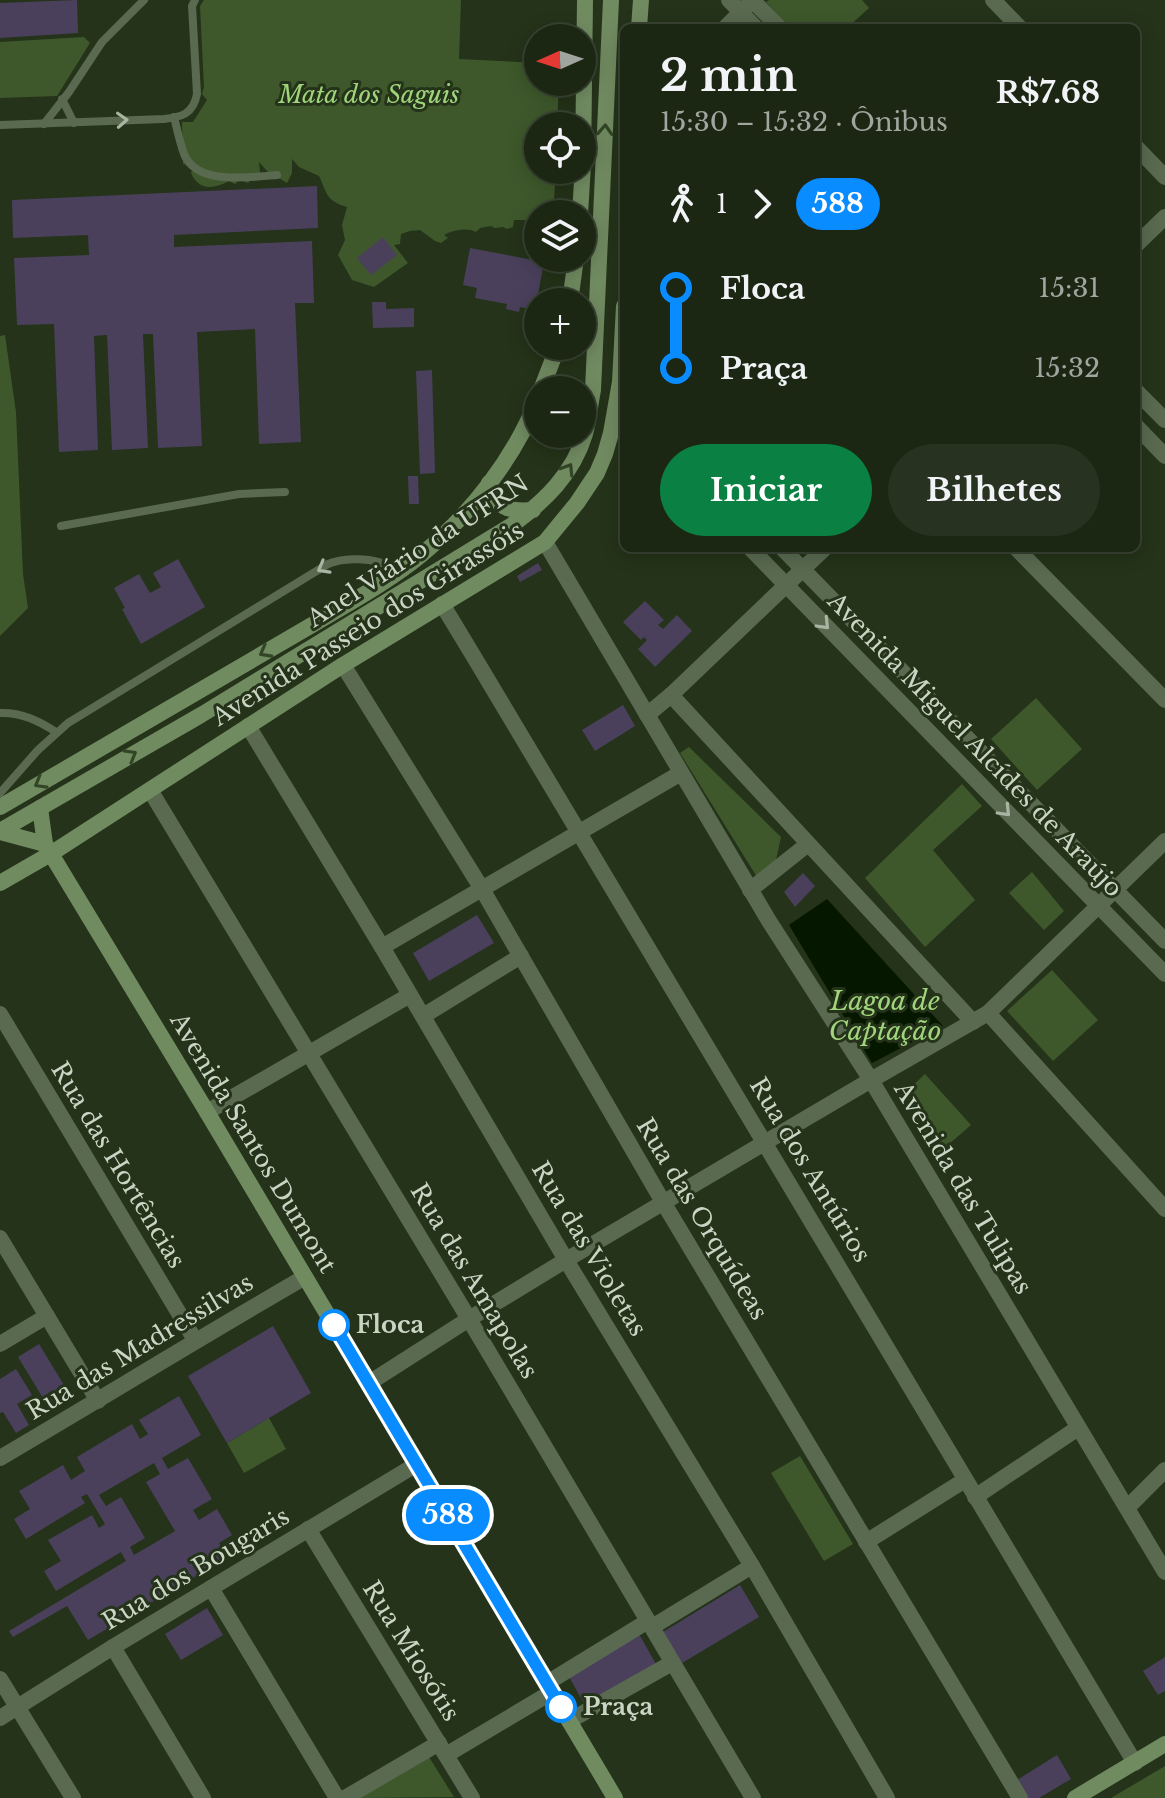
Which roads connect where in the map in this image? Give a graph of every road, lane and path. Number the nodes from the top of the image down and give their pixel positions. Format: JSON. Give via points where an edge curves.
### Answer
{"nodes":[{"id":1,"x":144,"y":0,"type":"edge"},
{"id":2,"x":585,"y":0,"type":"edge"},
{"id":3,"x":611,"y":0,"type":"edge"},
{"id":4,"x":641,"y":0,"type":"edge"},
{"id":5,"x":993,"y":0,"type":"edge"},
{"id":6,"x":193,"y":2,"type":"edge"},
{"id":7,"x":746,"y":3,"type":"edge"},
{"id":8,"x":639,"y":24,"type":"edge"},
{"id":9,"x":728,"y":24,"type":"edge"},
{"id":10,"x":754,"y":24,"type":"edge"},
{"id":11,"x":775,"y":24,"type":"edge"},
{"id":12,"x":1016,"y":24,"type":"edge"},
{"id":13,"x":62,"y":99,"type":"junction"},
{"id":14,"x":174,"y":117,"type":"junction"},
{"id":15,"x":74,"y":123,"type":"junction"},
{"id":16,"x":44,"y":124,"type":"junction"},
{"id":17,"x":0,"y":125,"type":"edge"},
{"id":18,"x":1140,"y":151,"type":"edge"},
{"id":19,"x":277,"y":175,"type":"dead end"},
{"id":20,"x":1165,"y":177,"type":"edge"},
{"id":21,"x":581,"y":200,"type":"edge"},
{"id":22,"x":1165,"y":217,"type":"edge"},
{"id":23,"x":1140,"y":241,"type":"edge"},
{"id":24,"x":594,"y":376,"type":"edge"},
{"id":25,"x":1140,"y":395,"type":"edge"},
{"id":26,"x":620,"y":411,"type":"edge"},
{"id":27,"x":1165,"y":420,"type":"edge"},
{"id":28,"x":524,"y":426,"type":"edge"},
{"id":29,"x":1140,"y":430,"type":"edge"},
{"id":30,"x":579,"y":448,"type":"edge"},
{"id":31,"x":1165,"y":456,"type":"edge"},
{"id":32,"x":489,"y":483,"type":"junction"},
{"id":33,"x":285,"y":492,"type":"dead end"},
{"id":34,"x":533,"y":510,"type":"junction"},
{"id":35,"x":61,"y":526,"type":"dead end"},
{"id":36,"x":545,"y":542,"type":"junction"},
{"id":37,"x":754,"y":552,"type":"edge"},
{"id":38,"x":786,"y":552,"type":"edge"},
{"id":39,"x":821,"y":552,"type":"edge"},
{"id":40,"x":1020,"y":552,"type":"edge"},
{"id":41,"x":802,"y":569,"type":"junction"},
{"id":42,"x":397,"y":571,"type":"junction"},
{"id":43,"x":786,"y":585,"type":"junction"},
{"id":44,"x":442,"y":604,"type":"junction"},
{"id":45,"x":343,"y":665,"type":"junction"},
{"id":46,"x":671,"y":695,"type":"junction"},
{"id":47,"x":1165,"y":700,"type":"edge"},
{"id":48,"x":0,"y":713,"type":"edge"},
{"id":49,"x":647,"y":715,"type":"junction"},
{"id":50,"x":248,"y":726,"type":"junction"},
{"id":51,"x":56,"y":732,"type":"junction"},
{"id":52,"x":681,"y":773,"type":"junction"},
{"id":53,"x":150,"y":790,"type":"junction"},
{"id":54,"x":0,"y":793,"type":"edge"},
{"id":55,"x":0,"y":807,"type":"edge"},
{"id":56,"x":40,"y":808,"type":"junction"},
{"id":57,"x":0,"y":832,"type":"edge"},
{"id":58,"x":580,"y":832,"type":"junction"},
{"id":59,"x":1165,"y":841,"type":"edge"},
{"id":60,"x":808,"y":844,"type":"junction"},
{"id":61,"x":48,"y":848,"type":"junction"},
{"id":62,"x":0,"y":883,"type":"edge"},
{"id":63,"x":482,"y":889,"type":"junction"},
{"id":64,"x":750,"y":890,"type":"junction"},
{"id":65,"x":1115,"y":890,"type":"junction"},
{"id":66,"x":1098,"y":906,"type":"junction"},
{"id":67,"x":1165,"y":941,"type":"edge"},
{"id":68,"x":382,"y":947,"type":"junction"},
{"id":69,"x":521,"y":956,"type":"junction"},
{"id":70,"x":1165,"y":974,"type":"edge"},
{"id":71,"x":410,"y":995,"type":"junction"},
{"id":72,"x":0,"y":1014,"type":"edge"},
{"id":73,"x":423,"y":1016,"type":"junction"},
{"id":74,"x":981,"y":1018,"type":"junction"},
{"id":75,"x":310,"y":1054,"type":"junction"},
{"id":76,"x":871,"y":1080,"type":"junction"},
{"id":77,"x":207,"y":1112,"type":"junction"},
{"id":78,"x":766,"y":1142,"type":"junction"},
{"id":79,"x":663,"y":1202,"type":"junction"},
{"id":80,"x":1165,"y":1209,"type":"edge"},
{"id":81,"x":0,"y":1238,"type":"edge"},
{"id":82,"x":566,"y":1260,"type":"junction"},
{"id":83,"x":305,"y":1277,"type":"junction"},
{"id":84,"x":47,"y":1316,"type":"junction"},
{"id":85,"x":469,"y":1319,"type":"junction"},
{"id":86,"x":195,"y":1340,"type":"junction"},
{"id":87,"x":0,"y":1344,"type":"edge"},
{"id":88,"x":369,"y":1383,"type":"junction"},
{"id":89,"x":98,"y":1401,"type":"junction"},
{"id":90,"x":1078,"y":1428,"type":"junction"},
{"id":91,"x":0,"y":1458,"type":"edge"},
{"id":92,"x":417,"y":1464,"type":"junction"},
{"id":93,"x":1165,"y":1470,"type":"edge"},
{"id":94,"x":965,"y":1480,"type":"junction"},
{"id":95,"x":975,"y":1497,"type":"junction"},
{"id":96,"x":1128,"y":1507,"type":"junction"},
{"id":97,"x":308,"y":1529,"type":"junction"},
{"id":98,"x":866,"y":1542,"type":"junction"},
{"id":99,"x":752,"y":1566,"type":"junction"},
{"id":100,"x":1165,"y":1572,"type":"edge"},
{"id":101,"x":211,"y":1588,"type":"junction"},
{"id":102,"x":650,"y":1624,"type":"junction"},
{"id":103,"x":113,"y":1647,"type":"junction"},
{"id":104,"x":672,"y":1663,"type":"junction"},
{"id":105,"x":0,"y":1679,"type":"edge"},
{"id":106,"x":549,"y":1687,"type":"junction"},
{"id":107,"x":18,"y":1707,"type":"junction"},
{"id":108,"x":0,"y":1718,"type":"edge"},
{"id":109,"x":569,"y":1721,"type":"junction"},
{"id":110,"x":1165,"y":1744,"type":"edge"},
{"id":111,"x":442,"y":1749,"type":"junction"},
{"id":112,"x":1135,"y":1763,"type":"junction"},
{"id":113,"x":73,"y":1798,"type":"edge"},
{"id":114,"x":203,"y":1798,"type":"edge"},
{"id":115,"x":337,"y":1798,"type":"edge"},
{"id":116,"x":345,"y":1798,"type":"edge"},
{"id":117,"x":472,"y":1798,"type":"edge"},
{"id":118,"x":615,"y":1798,"type":"edge"},
{"id":119,"x":753,"y":1798,"type":"edge"},
{"id":120,"x":887,"y":1798,"type":"edge"},
{"id":121,"x":1020,"y":1798,"type":"edge"},
{"id":122,"x":1075,"y":1798,"type":"edge"}],
"edges":[{"from":1,"to":13,"type":"lane","via":[[102,42]]},
{"from":2,"to":21,"type":"main road"},
{"from":24,"to":3,"type":"main road","name":"Anel Viário da UFRN","one_way":true},
{"from":4,"to":8,"type":"main road"},
{"from":5,"to":12,"type":"street"},
{"from":6,"to":14,"type":"lane","via":[[197,94],[189,112]]},
{"from":7,"to":9,"type":"street"},
{"from":7,"to":10,"type":"street"},
{"from":7,"to":11,"type":"street"},
{"from":13,"to":15,"type":"lane"},
{"from":13,"to":16,"type":"lane"},
{"from":15,"to":14,"type":"lane","one_way":true},
{"from":14,"to":19,"type":"lane","via":[[185,158],[200,173],[223,178]]},
{"from":15,"to":16,"type":"lane"},
{"from":16,"to":17,"type":"lane"},
{"from":18,"to":20,"type":"street"},
{"from":22,"to":23,"type":"street"},
{"from":25,"to":27,"type":"street"},
{"from":26,"to":36,"type":"main road","name":"Avenida Passeio dos Girassóis","via":[[597,473]]},
{"from":28,"to":32,"type":"main road","name":"Anel Viário da UFRN"},
{"from":29,"to":31,"type":"street"},
{"from":34,"to":30,"type":"main road","name":"Anel Viário da UFRN","one_way":true,"via":[[564,476]]},
{"from":32,"to":34,"type":"main road","via":[[504,507]]},
{"from":32,"to":42,"type":"main road","name":"Anel Viário da UFRN","via":[[440,537]]},
{"from":33,"to":35,"type":"lane","via":[[239,494]]},
{"from":56,"to":34,"type":"main road","name":"Anel Viário da UFRN","one_way":true},
{"from":36,"to":44,"type":"main road","name":"Avenida Passeio dos Girassóis"},
{"from":36,"to":49,"type":"street","name":"Avenida das Tulipas"},
{"from":37,"to":43,"type":"street","name":"Avenida Miguel Alcídes de Araújo"},
{"from":38,"to":41,"type":"street","name":"Avenida Miguel Alcídes de Araújo"},
{"from":39,"to":41,"type":"street"},
{"from":40,"to":47,"type":"street"},
{"from":41,"to":43,"type":"street"},
{"from":41,"to":65,"type":"street","name":"Avenida Miguel Alcídes de Araújo"},
{"from":42,"to":51,"type":"lane","one_way":true,"via":[[370,561],[328,564]]},
{"from":42,"to":55,"type":"main road","name":"Anel Viário da UFRN","one_way":true},
{"from":43,"to":46,"type":"street"},
{"from":43,"to":66,"type":"street","name":"Avenida Miguel Alcídes de Araújo","one_way":true},
{"from":44,"to":45,"type":"main road","name":"Avenida Passeio dos Girassóis"},
{"from":44,"to":58,"type":"street","name":"Rua dos Antúrios"},
{"from":45,"to":50,"type":"main road","name":"Avenida Passeio dos Girassóis"},
{"from":45,"to":63,"type":"street","name":"Rua das Orquídeas"},
{"from":46,"to":49,"type":"street"},
{"from":46,"to":60,"type":"street"},
{"from":48,"to":51,"type":"lane","via":[[39,721]]},
{"from":49,"to":52,"type":"street","name":"Avenida das Tulipas"},
{"from":50,"to":53,"type":"main road","name":"Avenida Passeio dos Girassóis"},
{"from":50,"to":68,"type":"street","name":"Rua das Violetas"},
{"from":51,"to":54,"type":"lane"},
{"from":52,"to":58,"type":"street"},
{"from":52,"to":64,"type":"street","name":"Avenida das Tulipas"},
{"from":53,"to":61,"type":"main road","name":"Avenida Passeio dos Girassóis"},
{"from":53,"to":75,"type":"street","name":"Rua das Amapolas"},
{"from":56,"to":57,"type":"main road","name":"Anel Viário da UFRN"},
{"from":56,"to":61,"type":"main road","name":"Avenida Santos Dumont"},
{"from":57,"to":61,"type":"main road"},
{"from":58,"to":63,"type":"street"},
{"from":58,"to":78,"type":"street","name":"Rua dos Antúrios"},
{"from":59,"to":65,"type":"street"},
{"from":60,"to":64,"type":"street"},
{"from":60,"to":74,"type":"street"},
{"from":61,"to":62,"type":"main road","name":"Avenida Passeio dos Girassóis"},
{"from":61,"to":77,"type":"main road","name":"Avenida Santos Dumont"},
{"from":63,"to":68,"type":"street"},
{"from":63,"to":69,"type":"street","name":"Rua das Orquídeas"},
{"from":64,"to":76,"type":"street","name":"Avenida das Tulipas"},
{"from":65,"to":66,"type":"street"},
{"from":65,"to":67,"type":"street","name":"Avenida Miguel Alcídes de Araújo"},
{"from":66,"to":70,"type":"street","name":"Avenida Miguel Alcídes de Araújo"},
{"from":66,"to":74,"type":"street"},
{"from":68,"to":71,"type":"street","name":"Rua das Violetas"},
{"from":69,"to":73,"type":"street"},
{"from":69,"to":79,"type":"street","name":"Rua das Orquídeas"},
{"from":71,"to":73,"type":"street","name":"Rua das Violetas"},
{"from":71,"to":75,"type":"street"},
{"from":72,"to":86,"type":"street","name":"Rua das Hortências"},
{"from":73,"to":82,"type":"street","name":"Rua das Violetas"},
{"from":74,"to":76,"type":"street"},
{"from":74,"to":80,"type":"street"},
{"from":75,"to":77,"type":"street"},
{"from":75,"to":85,"type":"street","name":"Rua das Amapolas"},
{"from":76,"to":78,"type":"street"},
{"from":76,"to":90,"type":"street","name":"Avenida das Tulipas"},
{"from":77,"to":83,"type":"main road","name":"Avenida Santos Dumont"},
{"from":78,"to":79,"type":"street"},
{"from":78,"to":94,"type":"street","name":"Rua dos Antúrios"},
{"from":79,"to":82,"type":"street"},
{"from":79,"to":98,"type":"street","name":"Rua das Orquídeas"},
{"from":81,"to":84,"type":"street"},
{"from":82,"to":85,"type":"street"},
{"from":82,"to":99,"type":"street","name":"Rua das Violetas"},
{"from":83,"to":86,"type":"street","name":"Rua das Madressilvas"},
{"from":83,"to":88,"type":"main road","name":"Avenida Santos Dumont"},
{"from":84,"to":87,"type":"street"},
{"from":84,"to":89,"type":"street"},
{"from":85,"to":88,"type":"street"},
{"from":85,"to":102,"type":"street","name":"Rua das Amapolas"},
{"from":86,"to":89,"type":"street","name":"Rua das Madressilvas"},
{"from":88,"to":92,"type":"main road","name":"Avenida Santos Dumont"},
{"from":89,"to":91,"type":"street","name":"Rua das Madressilvas"},
{"from":90,"to":95,"type":"street"},
{"from":90,"to":96,"type":"street","name":"Avenida das Tulipas"},
{"from":92,"to":97,"type":"street","name":"Rua dos Bougaris"},
{"from":92,"to":106,"type":"main road","name":"Avenida Santos Dumont"},
{"from":93,"to":96,"type":"street"},
{"from":94,"to":95,"type":"street","name":"Rua dos Antúrios"},
{"from":94,"to":98,"type":"street"},
{"from":95,"to":112,"type":"street","name":"Rua dos Antúrios"},
{"from":96,"to":100,"type":"street","name":"Avenida das Tulipas"},
{"from":97,"to":101,"type":"street","name":"Rua dos Bougaris"},
{"from":97,"to":111,"type":"street","name":"Rua Miosótis"},
{"from":98,"to":121,"type":"street","name":"Rua das Orquídeas"},
{"from":99,"to":102,"type":"street"},
{"from":99,"to":120,"type":"street","name":"Rua das Violetas"},
{"from":101,"to":103,"type":"street","name":"Rua dos Bougaris"},
{"from":101,"to":115,"type":"street"},
{"from":102,"to":104,"type":"street","name":"Rua das Amapolas"},
{"from":102,"to":106,"type":"street"},
{"from":103,"to":107,"type":"street","name":"Rua dos Bougaris"},
{"from":103,"to":114,"type":"street"},
{"from":104,"to":109,"type":"street"},
{"from":104,"to":119,"type":"street","name":"Rua das Amapolas"},
{"from":105,"to":107,"type":"street"},
{"from":106,"to":109,"type":"main road","name":"Avenida Santos Dumont"},
{"from":106,"to":111,"type":"street"},
{"from":107,"to":108,"type":"street","name":"Rua dos Bougaris"},
{"from":107,"to":113,"type":"street"},
{"from":109,"to":118,"type":"main road","name":"Avenida Santos Dumont"},
{"from":110,"to":112,"type":"main road"},
{"from":111,"to":116,"type":"street"},
{"from":111,"to":117,"type":"street","name":"Rua Miosótis"},
{"from":112,"to":122,"type":"main road"}]}
